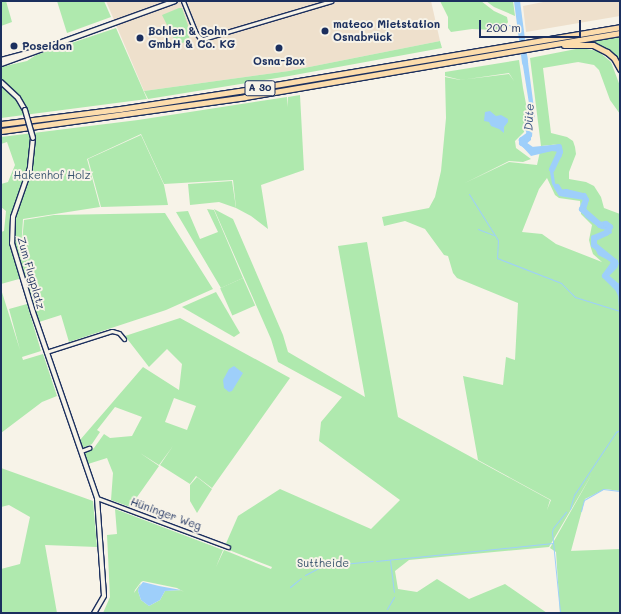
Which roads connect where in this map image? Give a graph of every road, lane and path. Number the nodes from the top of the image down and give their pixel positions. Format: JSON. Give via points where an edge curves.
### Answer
{"nodes":[{"id":1,"x":174,"y":1,"type":"edge"},
{"id":2,"x":183,"y":1,"type":"edge"},
{"id":3,"x":314,"y":1,"type":"edge"},
{"id":4,"x":331,"y":1,"type":"edge"},
{"id":5,"x":315,"y":6,"type":"junction"},
{"id":6,"x":620,"y":27,"type":"edge"},
{"id":7,"x":620,"y":33,"type":"edge"},
{"id":8,"x":554,"y":44,"type":"junction"},
{"id":9,"x":518,"y":47,"type":"junction"},
{"id":10,"x":34,"y":52,"type":"junction"},
{"id":11,"x":1,"y":60,"type":"edge"},
{"id":12,"x":1,"y":64,"type":"edge"},
{"id":13,"x":620,"y":69,"type":"edge"},
{"id":14,"x":1,"y":82,"type":"edge"},
{"id":15,"x":1,"y":124,"type":"edge"},
{"id":16,"x":1,"y":130,"type":"edge"},
{"id":17,"x":124,"y":339,"type":"dead end"},
{"id":18,"x":46,"y":352,"type":"junction"},
{"id":19,"x":90,"y":448,"type":"dead end"},
{"id":20,"x":81,"y":452,"type":"junction"},
{"id":21,"x":97,"y":498,"type":"junction"},
{"id":22,"x":228,"y":547,"type":"dead end"},
{"id":23,"x":94,"y":613,"type":"edge"}],
"edges":[{"from":1,"to":10,"type":"street"},
{"from":2,"to":5,"type":"street","via":[[196,33],[203,39]]},
{"from":3,"to":5,"type":"street"},
{"from":4,"to":5,"type":"street"},
{"from":6,"to":9,"type":"highway","number":"A 30","via":[[528,42]]},
{"from":7,"to":8,"type":"highway","number":"A 30"},
{"from":8,"to":9,"type":"highway","number":"A 30"},
{"from":8,"to":13,"type":"highway","via":[[593,45],[614,58]]},
{"from":9,"to":15,"type":"highway","number":"A 30","via":[[232,92]]},
{"from":9,"to":16,"type":"highway","number":"A 30","via":[[245,97]]},
{"from":10,"to":11,"type":"street"},
{"from":10,"to":12,"type":"street"},
{"from":14,"to":18,"type":"street","name":"Zum Flugplatz","bridge":true,"via":[[12,91],[25,110],[33,138],[30,168],[16,206],[11,236]]},
{"from":17,"to":18,"type":"street","via":[[119,333],[112,331]]},
{"from":18,"to":20,"type":"street","name":"Zum Flugplatz"},
{"from":19,"to":20,"type":"street"},
{"from":20,"to":21,"type":"street","name":"Zum Flugplatz"},
{"from":21,"to":22,"type":"street","name":"Hüninger Weg"},
{"from":21,"to":23,"type":"street","name":"Zum Flugplatz","via":[[104,596]]}]}
